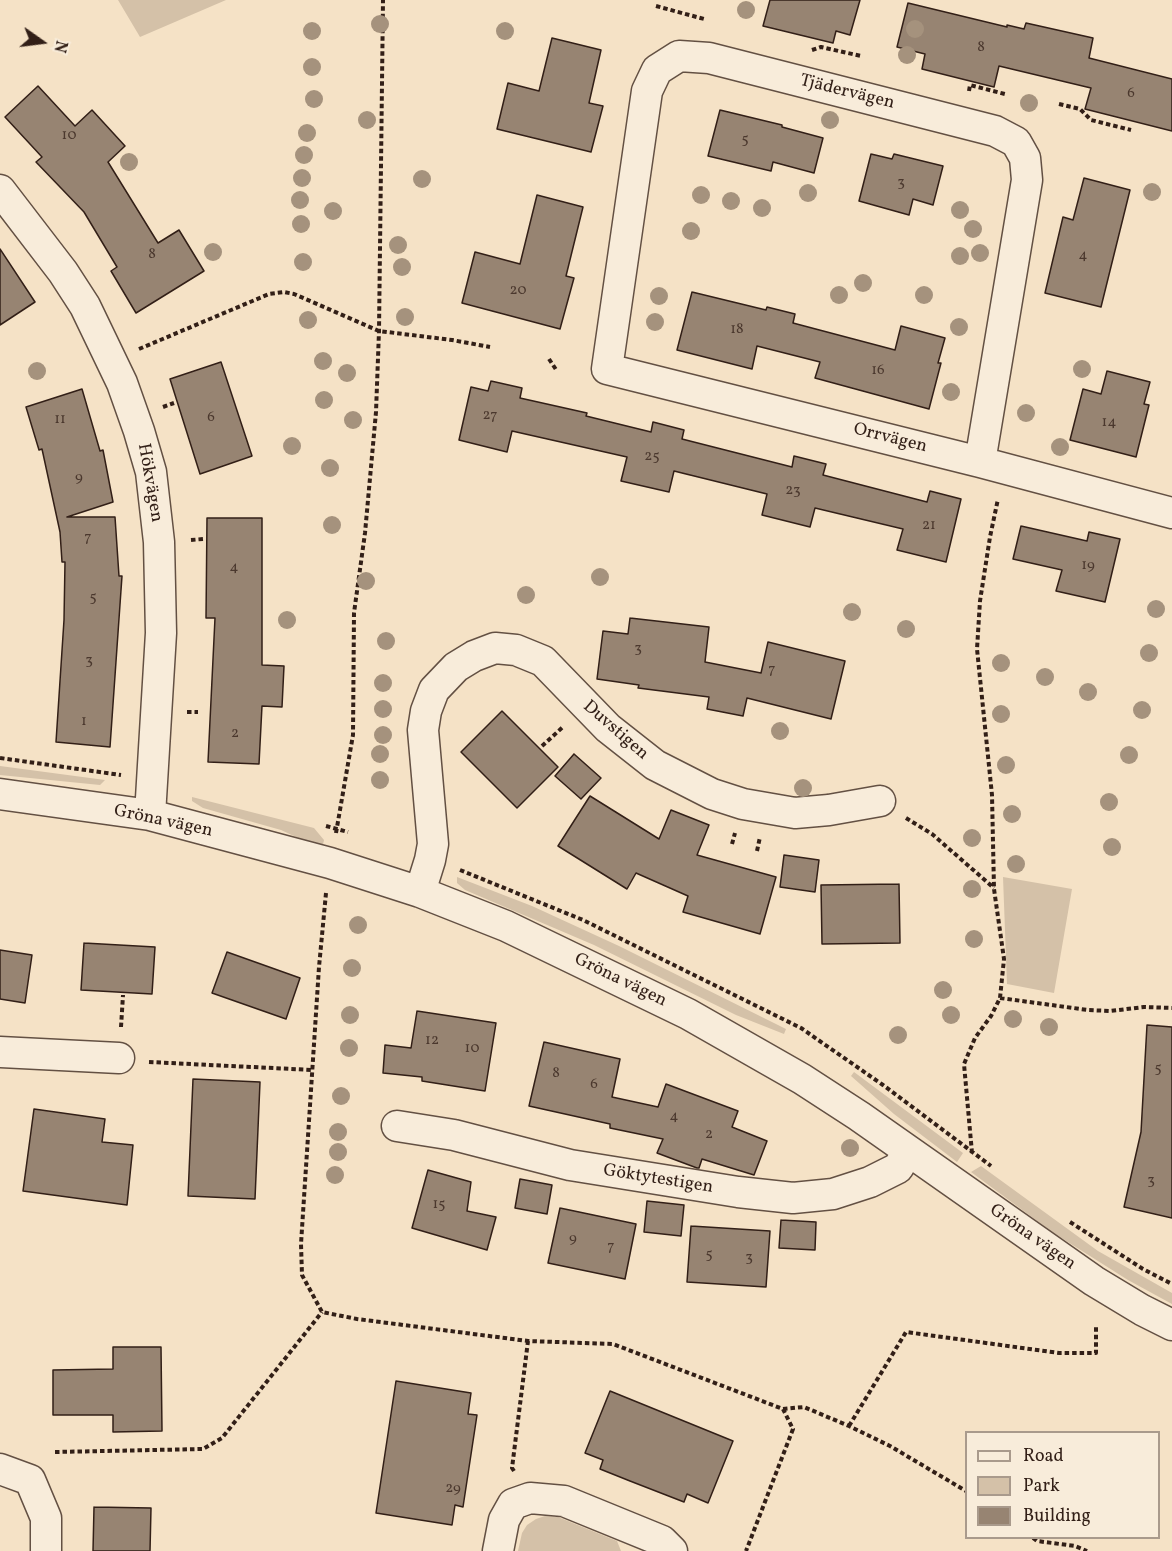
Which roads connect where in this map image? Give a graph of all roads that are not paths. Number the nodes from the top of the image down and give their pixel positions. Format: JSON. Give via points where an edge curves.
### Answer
{"nodes":[{"id":1,"x":0,"y":190,"type":"edge"},
{"id":2,"x":607,"y":369,"type":"joint"},
{"id":3,"x":980,"y":462,"type":"junction"},
{"id":4,"x":1172,"y":513,"type":"edge"},
{"id":5,"x":0,"y":794,"type":"edge"},
{"id":6,"x":880,"y":801,"type":"road end"},
{"id":7,"x":150,"y":816,"type":"junction"},
{"id":8,"x":420,"y":892,"type":"junction"},
{"id":9,"x":0,"y":1052,"type":"edge"},
{"id":10,"x":119,"y":1058,"type":"road end"},
{"id":11,"x":397,"y":1126,"type":"dead end"},
{"id":12,"x":908,"y":1151,"type":"junction"},
{"id":13,"x":1172,"y":1325,"type":"edge"},
{"id":14,"x":0,"y":1469,"type":"edge"},
{"id":15,"x":46,"y":1551,"type":"edge"},
{"id":16,"x":498,"y":1551,"type":"edge"},
{"id":17,"x":672,"y":1551,"type":"edge"}],
"edges":[{"from":1,"to":7,"type":"street","name":"Hökvägen","via":[[85,306],[112,360],[151,472],[159,542],[161,633]]},
{"from":2,"to":3,"type":"street","name":"Orrvägen"},
{"from":2,"to":3,"type":"street","name":"Tjädervägen","via":[[647,91],[657,70],[679,56],[709,58],[995,131],[1016,142],[1025,158],[1027,180]]},
{"from":3,"to":4,"type":"street","name":"Orrvägen"},
{"from":5,"to":7,"type":"street","name":"Gröna vägen"},
{"from":6,"to":8,"type":"street","name":"Duvstigen","via":[[795,813],[712,794],[655,765],[617,735],[543,661],[516,650],[495,648],[456,667],[434,690],[426,711],[423,730],[433,844]]},
{"from":7,"to":8,"type":"street","name":"Gröna vägen","via":[[330,862]]},
{"from":8,"to":12,"type":"street","name":"Gröna vägen","via":[[506,926],[688,1014],[802,1079]]},
{"from":9,"to":10,"type":"street"},
{"from":11,"to":12,"type":"street","name":"Göktytestigen","via":[[454,1135],[581,1167],[793,1198],[833,1194],[870,1182],[898,1168]]},
{"from":12,"to":13,"type":"street","name":"Gröna vägen","via":[[1094,1281]]},
{"from":14,"to":15,"type":"street","via":[[30,1480],[46,1518]]},
{"from":16,"to":17,"type":"street","via":[[504,1520],[513,1504],[530,1498],[564,1501],[662,1540]]}]}
